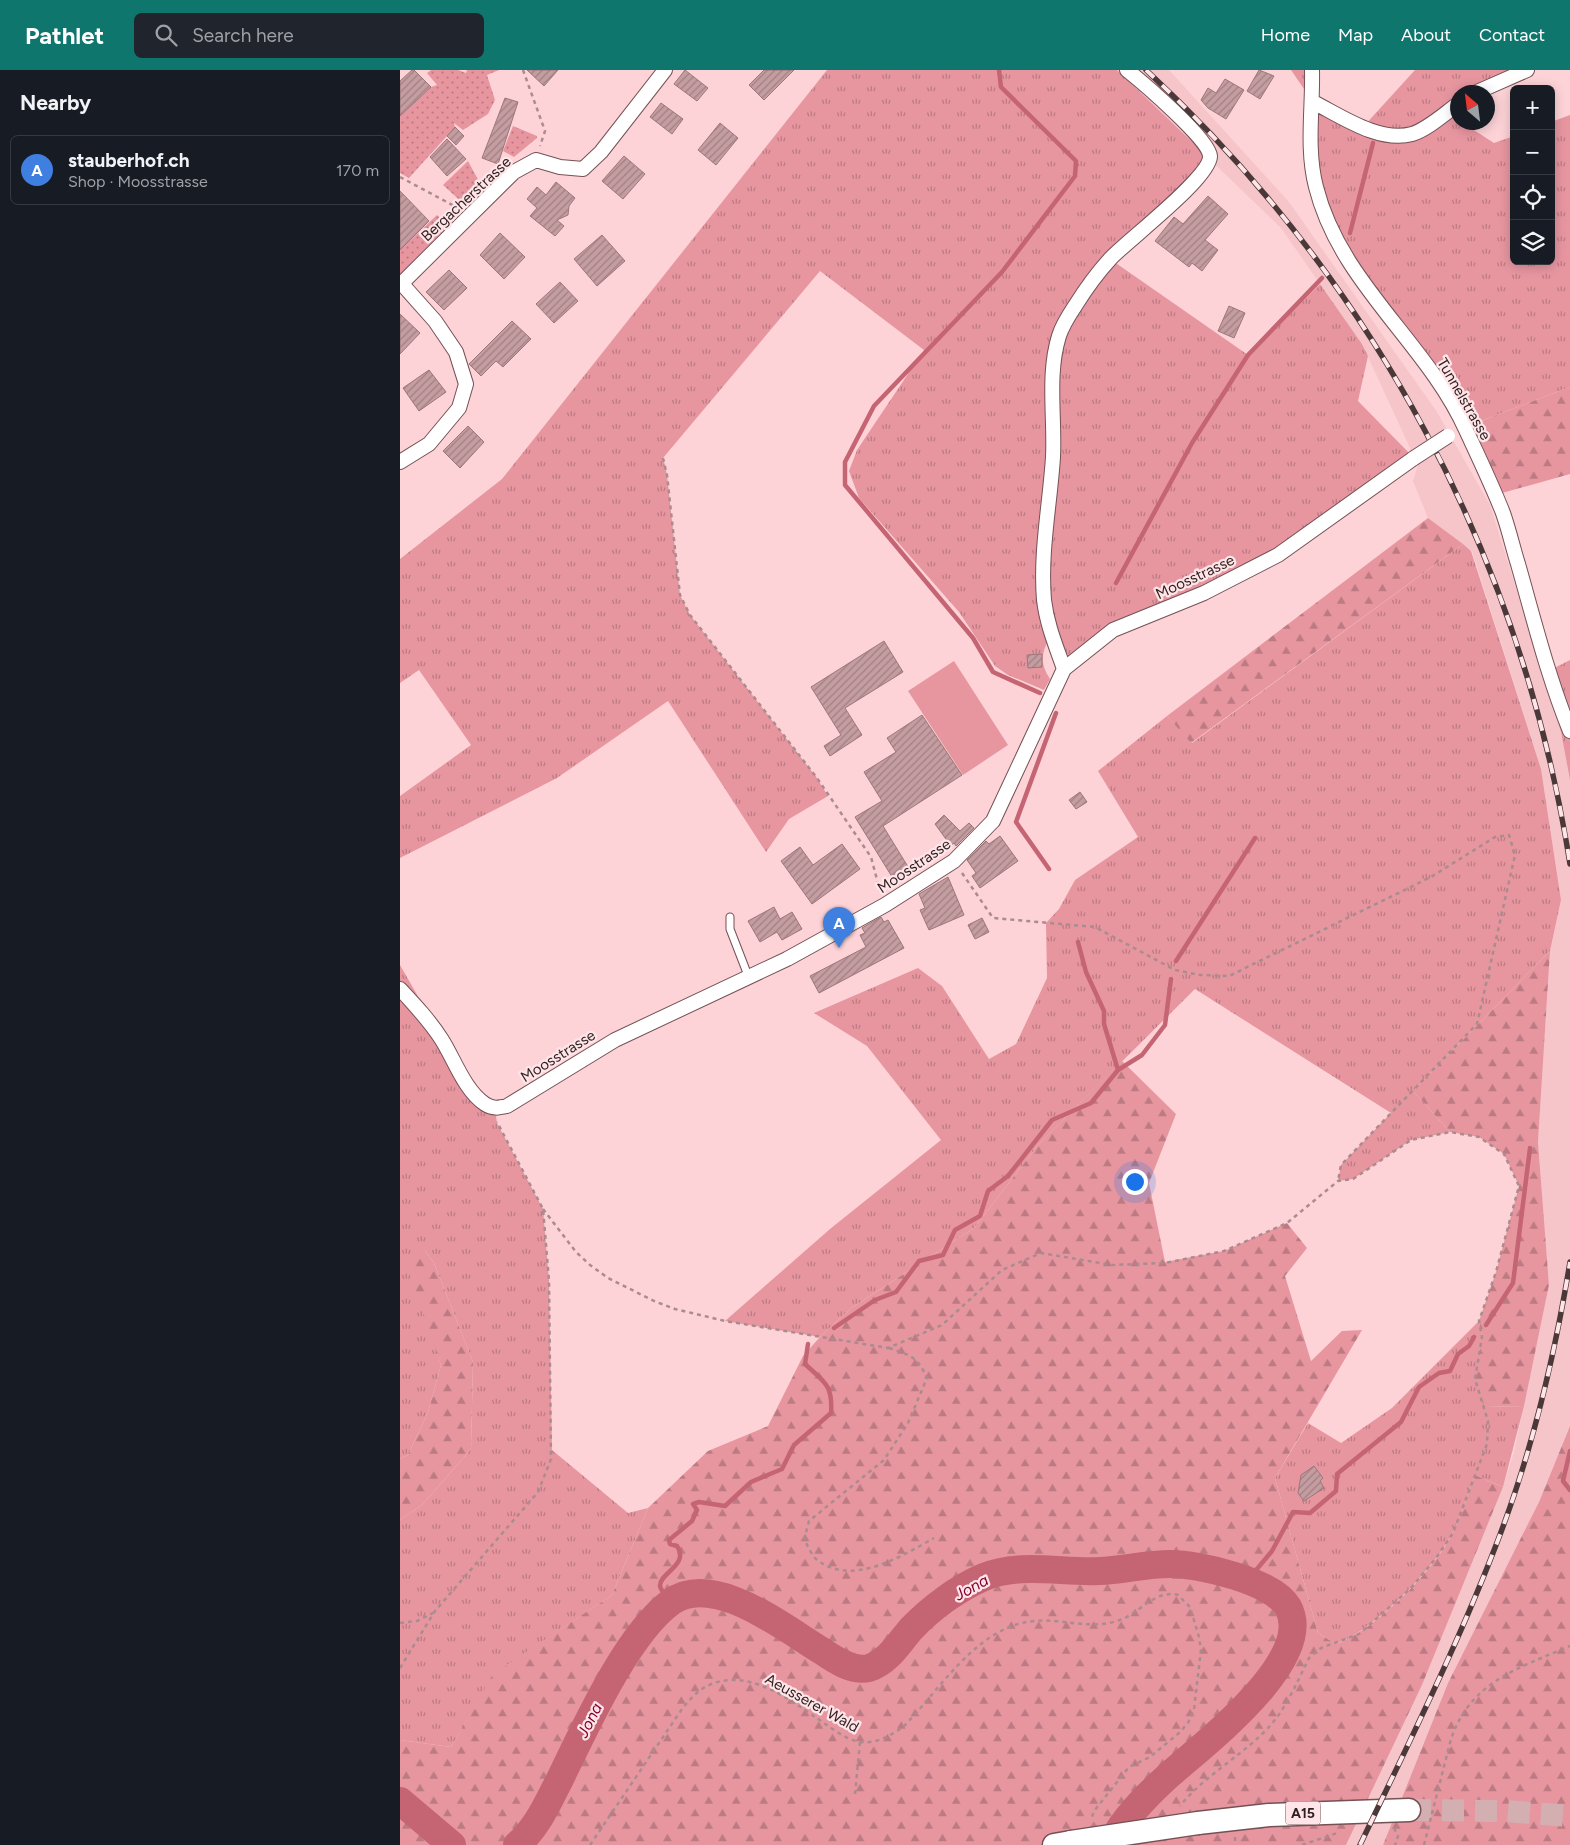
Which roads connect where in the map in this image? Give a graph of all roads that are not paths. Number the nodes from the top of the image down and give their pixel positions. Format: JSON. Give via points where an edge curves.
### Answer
{"nodes":[{"id":1,"x":665,"y":70,"type":"edge"},
{"id":2,"x":1127,"y":70,"type":"edge"},
{"id":3,"x":1312,"y":70,"type":"edge"},
{"id":4,"x":1527,"y":70,"type":"edge"},
{"id":5,"x":1493,"y":85,"type":"edge"},
{"id":6,"x":1313,"y":102,"type":"junction"},
{"id":7,"x":1450,"y":109,"type":"edge"},
{"id":8,"x":401,"y":285,"type":"edge"},
{"id":9,"x":1465,"y":427,"type":"junction"},
{"id":10,"x":400,"y":462,"type":"edge"},
{"id":11,"x":1064,"y":669,"type":"junction"},
{"id":12,"x":1570,"y":731,"type":"edge"},
{"id":13,"x":730,"y":917,"type":"dead end"},
{"id":14,"x":749,"y":978,"type":"junction"},
{"id":15,"x":400,"y":989,"type":"edge"},
{"id":16,"x":1409,"y":1810,"type":"tunnel mouth"},
{"id":17,"x":1062,"y":1843,"type":"edge"}],
"edges":[{"from":1,"to":8,"type":"street","name":"Bergacherstrasse","via":[[601,152],[583,169],[536,160],[514,172]]},
{"from":2,"to":11,"type":"street","via":[[1194,134],[1210,154],[1210,159],[1183,195],[1110,259],[1075,306],[1059,335],[1054,362],[1053,456],[1044,552],[1044,600],[1050,635]]},
{"from":3,"to":6,"type":"street","name":"Tunnelstrasse"},
{"from":4,"to":5,"type":"street"},
{"from":6,"to":7,"type":"street","via":[[1363,127],[1390,136],[1412,134]]},
{"from":6,"to":9,"type":"street","name":"Tunnelstrasse","via":[[1311,143],[1315,185],[1332,233],[1366,287],[1435,376]]},
{"from":8,"to":10,"type":"street","name":"Bergacherstrasse","via":[[435,321],[456,352],[466,384],[459,408],[429,444]]},
{"from":9,"to":11,"type":"street","name":"Moosstrasse","bridge":true,"via":[[1414,458],[1278,554],[1204,593],[1113,630]]},
{"from":9,"to":12,"type":"street","name":"Tunnelstrasse","via":[[1503,514]]},
{"from":11,"to":14,"type":"street","name":"Moosstrasse","via":[[993,822],[954,861],[885,905]]},
{"from":13,"to":14,"type":"lane","via":[[730,929]]},
{"from":14,"to":15,"type":"street","name":"Moosstrasse","via":[[645,1025],[507,1106],[495,1108],[475,1094],[441,1038]]},
{"from":16,"to":17,"type":"highway","number":"A15","bridge":true,"via":[[1269,1815],[1198,1822]]}]}
